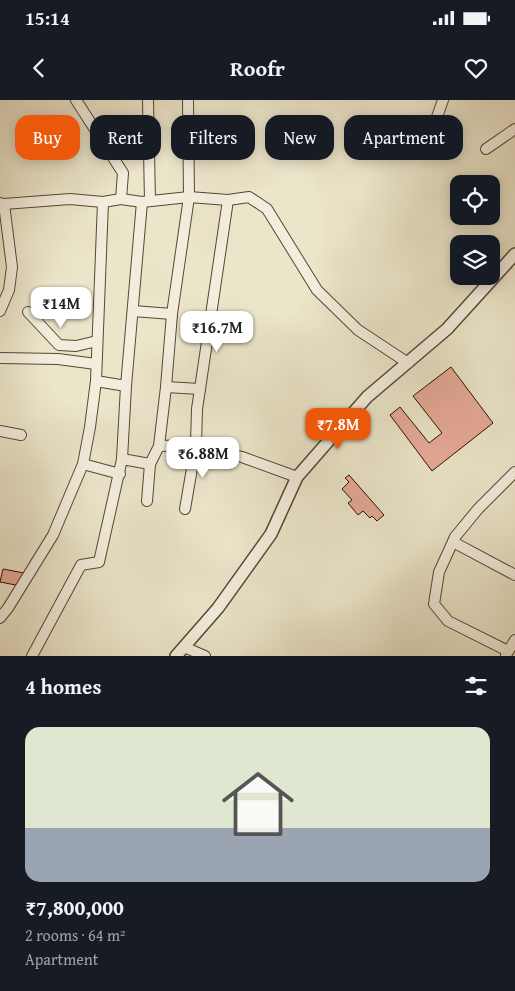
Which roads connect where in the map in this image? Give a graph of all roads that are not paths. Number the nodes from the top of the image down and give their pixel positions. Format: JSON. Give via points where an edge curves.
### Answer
{"nodes":[{"id":1,"x":76,"y":100,"type":"edge"},
{"id":2,"x":148,"y":100,"type":"edge"},
{"id":3,"x":188,"y":100,"type":"edge"},
{"id":4,"x":443,"y":100,"type":"edge"},
{"id":5,"x":438,"y":115,"type":"edge"},
{"id":6,"x":515,"y":128,"type":"edge"},
{"id":7,"x":486,"y":149,"type":"dead end"},
{"id":8,"x":189,"y":197,"type":"junction"},
{"id":9,"x":121,"y":200,"type":"junction"},
{"id":10,"x":228,"y":200,"type":"junction"},
{"id":11,"x":103,"y":202,"type":"junction"},
{"id":12,"x":146,"y":202,"type":"junction"},
{"id":13,"x":2,"y":203,"type":"edge"},
{"id":14,"x":515,"y":254,"type":"edge"},
{"id":15,"x":0,"y":311,"type":"edge"},
{"id":16,"x":132,"y":311,"type":"junction"},
{"id":17,"x":28,"y":312,"type":"dead end"},
{"id":18,"x":172,"y":314,"type":"junction"},
{"id":19,"x":97,"y":342,"type":"junction"},
{"id":20,"x":59,"y":345,"type":"junction"},
{"id":21,"x":0,"y":358,"type":"edge"},
{"id":22,"x":58,"y":359,"type":"junction"},
{"id":23,"x":408,"y":362,"type":"junction"},
{"id":24,"x":96,"y":364,"type":"junction"},
{"id":25,"x":96,"y":381,"type":"junction"},
{"id":26,"x":126,"y":386,"type":"junction"},
{"id":27,"x":166,"y":387,"type":"junction"},
{"id":28,"x":200,"y":389,"type":"junction"},
{"id":29,"x":0,"y":431,"type":"edge"},
{"id":30,"x":21,"y":435,"type":"dead end"},
{"id":31,"x":196,"y":445,"type":"junction"},
{"id":32,"x":159,"y":446,"type":"junction"},
{"id":33,"x":122,"y":459,"type":"junction"},
{"id":34,"x":83,"y":464,"type":"junction"},
{"id":35,"x":150,"y":464,"type":"junction"},
{"id":36,"x":515,"y":472,"type":"edge"},
{"id":37,"x":120,"y":474,"type":"junction"},
{"id":38,"x":297,"y":476,"type":"junction"},
{"id":39,"x":146,"y":501,"type":"dead end"},
{"id":40,"x":185,"y":509,"type":"dead end"},
{"id":41,"x":453,"y":542,"type":"junction"},
{"id":42,"x":515,"y":575,"type":"edge"},
{"id":43,"x":0,"y":618,"type":"edge"},
{"id":44,"x":515,"y":640,"type":"edge"},
{"id":45,"x":180,"y":652,"type":"edge"},
{"id":46,"x":507,"y":654,"type":"edge"},
{"id":47,"x":32,"y":656,"type":"edge"},
{"id":48,"x":206,"y":656,"type":"edge"}],
"edges":[{"from":1,"to":9,"type":"street","via":[[123,173]]},
{"from":2,"to":12,"type":"street"},
{"from":3,"to":8,"type":"street"},
{"from":4,"to":5,"type":"street"},
{"from":6,"to":7,"type":"street"},
{"from":8,"to":10,"type":"street"},
{"from":8,"to":12,"type":"street"},
{"from":8,"to":18,"type":"street"},
{"from":9,"to":11,"type":"street"},
{"from":9,"to":12,"type":"street"},
{"from":10,"to":23,"type":"street","via":[[249,198],[267,208],[317,290],[358,330]]},
{"from":10,"to":28,"type":"street"},
{"from":11,"to":13,"type":"street","via":[[70,199]]},
{"from":11,"to":19,"type":"street"},
{"from":12,"to":16,"type":"street"},
{"from":13,"to":15,"type":"street","via":[[12,267],[9,290]]},
{"from":14,"to":23,"type":"street","via":[[448,329]]},
{"from":16,"to":18,"type":"street"},
{"from":16,"to":26,"type":"street"},
{"from":17,"to":20,"type":"street"},
{"from":18,"to":27,"type":"street"},
{"from":19,"to":20,"type":"street"},
{"from":19,"to":24,"type":"street"},
{"from":20,"to":22,"type":"street"},
{"from":21,"to":22,"type":"street"},
{"from":22,"to":24,"type":"street"},
{"from":23,"to":38,"type":"street","via":[[367,397]]},
{"from":24,"to":25,"type":"street"},
{"from":25,"to":26,"type":"street"},
{"from":25,"to":34,"type":"street"},
{"from":26,"to":33,"type":"street"},
{"from":27,"to":28,"type":"street"},
{"from":27,"to":32,"type":"street"},
{"from":28,"to":31,"type":"street"},
{"from":29,"to":30,"type":"street"},
{"from":31,"to":32,"type":"street"},
{"from":31,"to":38,"type":"street"},
{"from":31,"to":40,"type":"street"},
{"from":32,"to":35,"type":"street"},
{"from":33,"to":35,"type":"street"},
{"from":33,"to":37,"type":"street"},
{"from":34,"to":37,"type":"street"},
{"from":34,"to":43,"type":"street","via":[[53,535]]},
{"from":35,"to":39,"type":"street"},
{"from":36,"to":41,"type":"street","via":[[478,509]]},
{"from":37,"to":47,"type":"street","via":[[99,562],[81,565]]},
{"from":38,"to":45,"type":"street","via":[[271,534],[218,608]]},
{"from":41,"to":42,"type":"street"},
{"from":41,"to":46,"type":"street","via":[[439,572],[434,604],[448,621]]},
{"from":44,"to":46,"type":"street"},
{"from":45,"to":48,"type":"street"}]}
